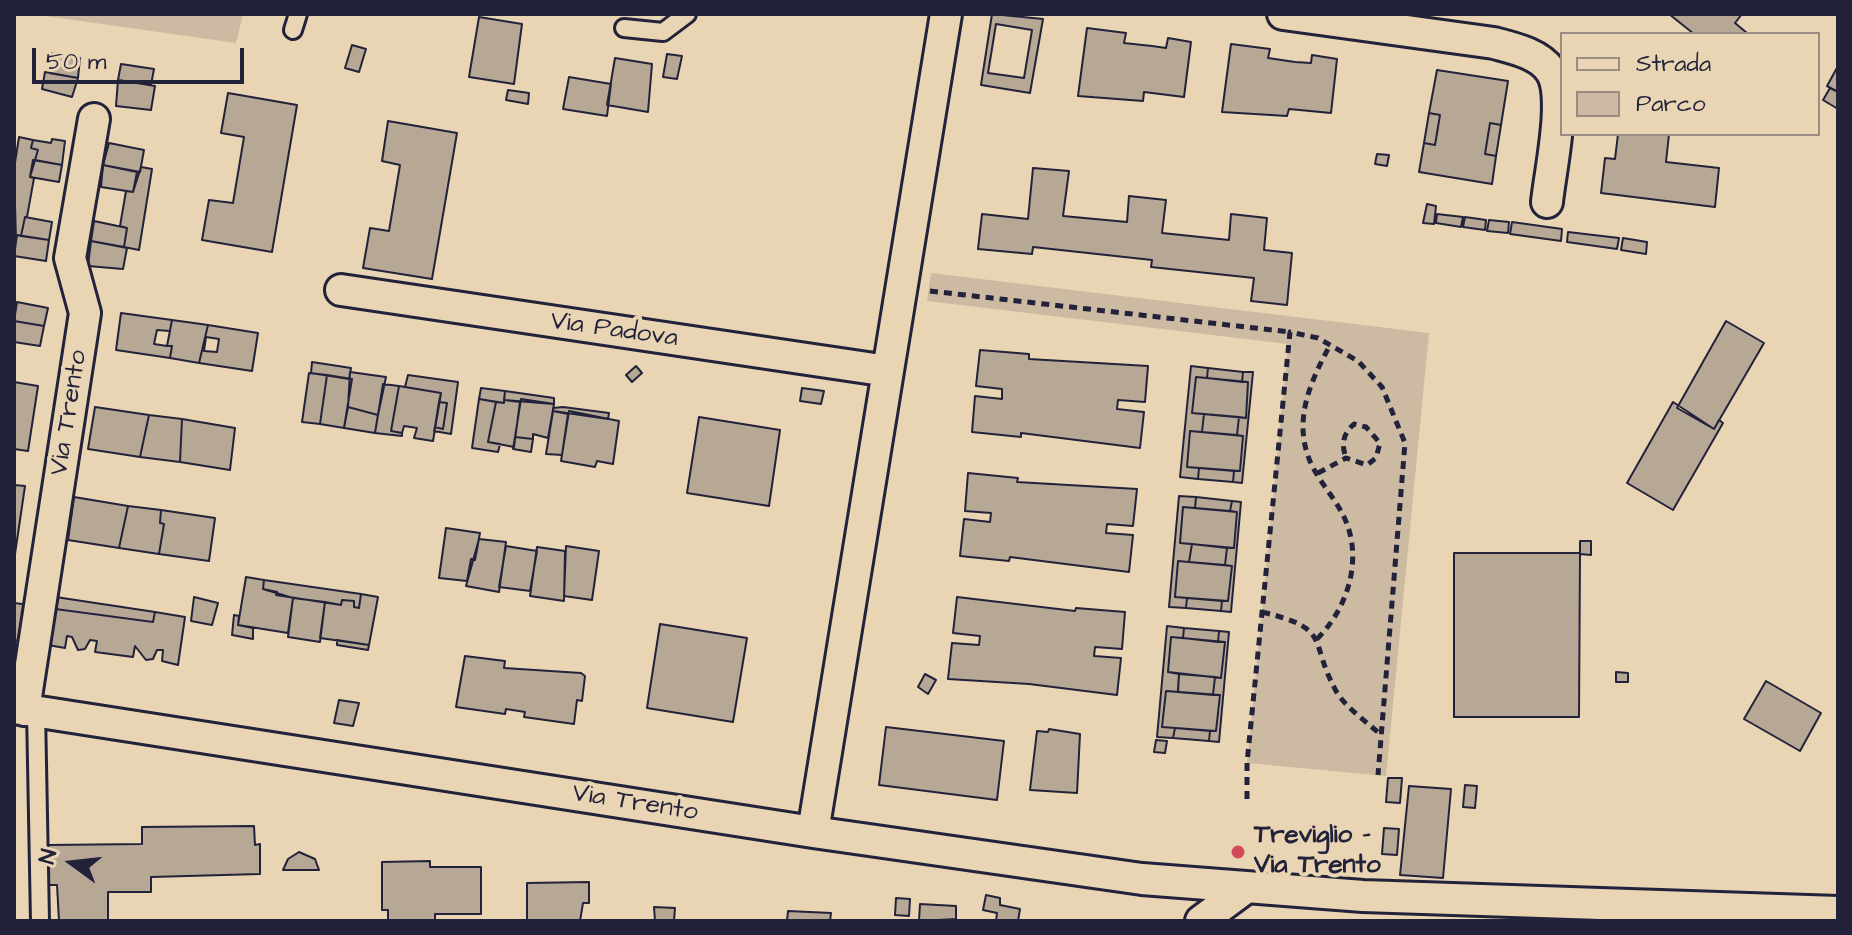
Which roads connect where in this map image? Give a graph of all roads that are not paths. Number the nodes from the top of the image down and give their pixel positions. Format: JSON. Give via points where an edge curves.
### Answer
{"nodes":[{"id":1,"x":687,"y":14,"type":"edge"},
{"id":2,"x":946,"y":14,"type":"edge"},
{"id":3,"x":1283,"y":14,"type":"edge"},
{"id":4,"x":624,"y":28,"type":"dead end"},
{"id":5,"x":94,"y":119,"type":"dead end"},
{"id":6,"x":1547,"y":202,"type":"dead end"},
{"id":7,"x":341,"y":290,"type":"dead end"},
{"id":8,"x":888,"y":371,"type":"junction"},
{"id":9,"x":25,"y":710,"type":"edge"},
{"id":10,"x":813,"y":832,"type":"junction"},
{"id":11,"x":1247,"y":887,"type":"junction"},
{"id":12,"x":1838,"y":912,"type":"edge"},
{"id":13,"x":1639,"y":914,"type":"edge"},
{"id":14,"x":40,"y":921,"type":"edge"},
{"id":15,"x":1201,"y":921,"type":"edge"}],
"edges":[{"from":1,"to":4,"type":"lane","via":[[663,32]]},
{"from":2,"to":8,"type":"street"},
{"from":3,"to":6,"type":"street","via":[[1494,43],[1522,50],[1550,69],[1559,93]]},
{"from":5,"to":9,"type":"street","name":"Via Trento","via":[[70,258],[85,313]]},
{"from":7,"to":8,"type":"street","name":"Via Padova"},
{"from":8,"to":10,"type":"street"},
{"from":9,"to":10,"type":"street","name":"Via Trento"},
{"from":9,"to":14,"type":"lane"},
{"from":10,"to":11,"type":"street","name":"Via Trento","via":[[1142,879]]},
{"from":11,"to":13,"type":"street","name":"Via Trento"},
{"from":11,"to":15,"type":"street"},
{"from":12,"to":13,"type":"street","name":"Via Trento"}]}
